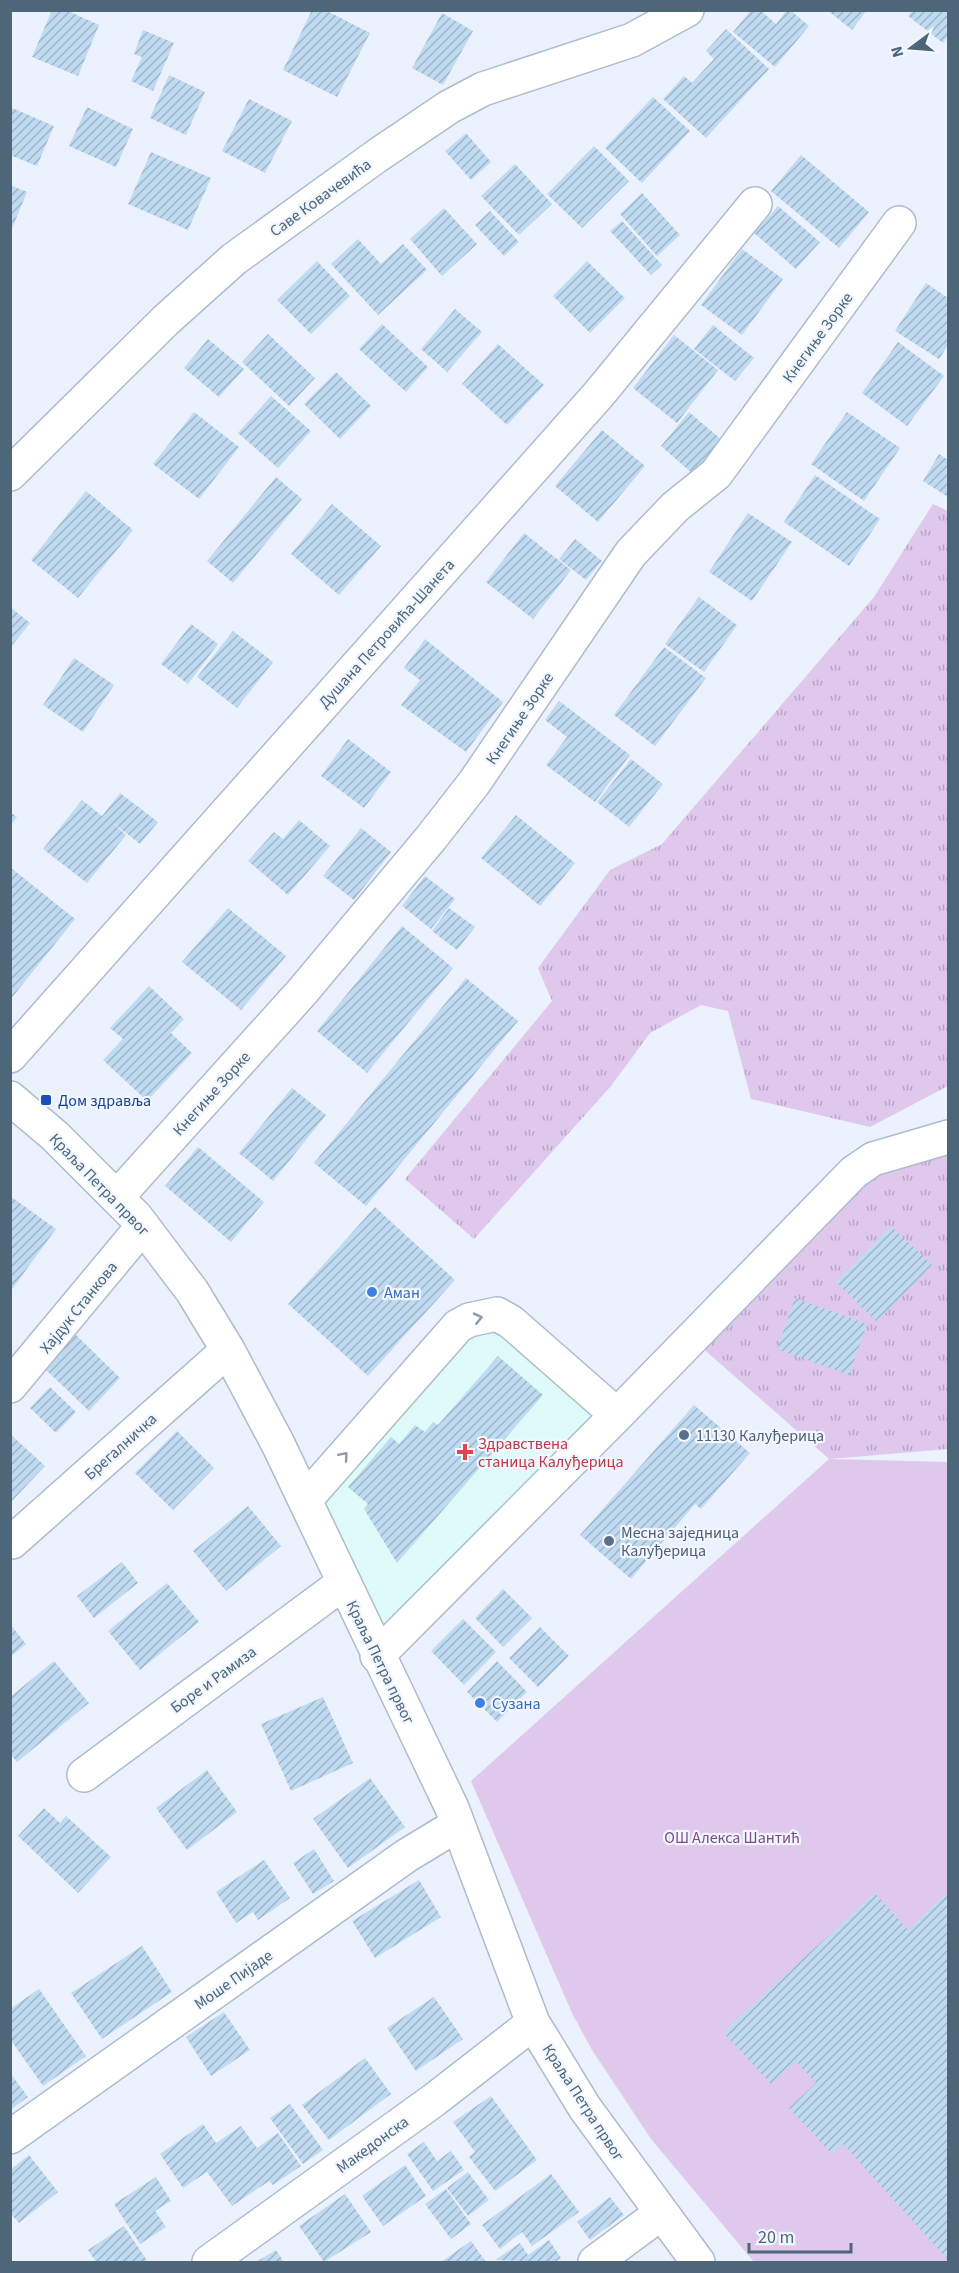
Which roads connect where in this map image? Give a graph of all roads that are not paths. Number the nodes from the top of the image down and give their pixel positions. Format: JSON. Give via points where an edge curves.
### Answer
{"nodes":[{"id":1,"x":687,"y":10,"type":"edge"},
{"id":2,"x":755,"y":204,"type":"dead end"},
{"id":3,"x":899,"y":223,"type":"dead end"},
{"id":4,"x":10,"y":474,"type":"edge"},
{"id":5,"x":10,"y":1056,"type":"edge"},
{"id":6,"x":10,"y":1098,"type":"edge"},
{"id":7,"x":948,"y":1137,"type":"edge"},
{"id":8,"x":117,"y":1197,"type":"junction"},
{"id":9,"x":143,"y":1226,"type":"junction"},
{"id":10,"x":228,"y":1350,"type":"junction"},
{"id":11,"x":10,"y":1386,"type":"edge"},
{"id":12,"x":617,"y":1415,"type":"junction"},
{"id":13,"x":305,"y":1500,"type":"junction"},
{"id":14,"x":12,"y":1542,"type":"dead end"},
{"id":15,"x":342,"y":1584,"type":"junction"},
{"id":16,"x":377,"y":1656,"type":"junction"},
{"id":17,"x":84,"y":1775,"type":"dead end"},
{"id":18,"x":458,"y":1825,"type":"junction"},
{"id":19,"x":533,"y":2023,"type":"junction"},
{"id":20,"x":10,"y":2137,"type":"edge"},
{"id":21,"x":660,"y":2214,"type":"junction"},
{"id":22,"x":209,"y":2262,"type":"edge"},
{"id":23,"x":596,"y":2262,"type":"edge"},
{"id":24,"x":698,"y":2262,"type":"edge"}],
"edges":[{"from":1,"to":4,"type":"street","name":"Саве Ковачевића","via":[[632,40],[483,89],[378,155],[234,259],[166,320]]},
{"from":2,"to":5,"type":"street","name":"Душана Петровића-Шанета","via":[[599,394]]},
{"from":3,"to":8,"type":"street","name":"Кнегиње Зорке","via":[[716,474],[675,507],[631,553],[474,783],[430,838],[302,992]]},
{"from":6,"to":8,"type":"street","name":"Краља Петра првог"},
{"from":7,"to":12,"type":"street","via":[[873,1159],[854,1172]]},
{"from":8,"to":9,"type":"street","name":"Краља Петра првог"},
{"from":9,"to":10,"type":"street","name":"Краља Петра првог","via":[[192,1291]]},
{"from":9,"to":11,"type":"street","name":"Хајдук Станкова"},
{"from":10,"to":13,"type":"street","name":"Краља Петра првог"},
{"from":10,"to":14,"type":"street","name":"Брегалничка"},
{"from":13,"to":12,"type":"street","one_way":true,"via":[[458,1326],[469,1320],[497,1314],[512,1322]]},
{"from":12,"to":16,"type":"street"},
{"from":13,"to":15,"type":"street","name":"Краља Петра првог"},
{"from":15,"to":16,"type":"street","name":"Краља Петра првог"},
{"from":15,"to":17,"type":"street","name":"Боре и Рамиза"},
{"from":16,"to":18,"type":"street","name":"Краља Петра првог"},
{"from":18,"to":19,"type":"street","name":"Краља Петра првог"},
{"from":18,"to":20,"type":"street","name":"Моше Пијаде","via":[[406,1856]]},
{"from":19,"to":21,"type":"street","name":"Краља Петра првог","via":[[585,2108]]},
{"from":19,"to":22,"type":"street","name":"Македонска","via":[[434,2100]]},
{"from":21,"to":23,"type":"street"},
{"from":21,"to":24,"type":"street","name":"Краља Петра првог"}]}
